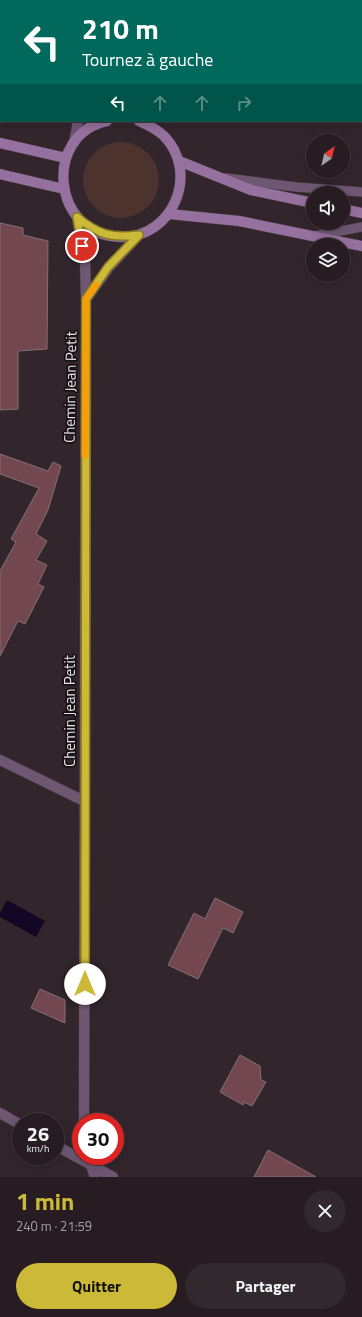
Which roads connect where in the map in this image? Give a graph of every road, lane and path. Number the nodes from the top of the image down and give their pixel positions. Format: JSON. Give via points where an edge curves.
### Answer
{"nodes":[{"id":1,"x":78,"y":122,"type":"edge"},
{"id":2,"x":105,"y":122,"type":"edge"},
{"id":3,"x":141,"y":122,"type":"edge"},
{"id":4,"x":0,"y":143,"type":"edge"},
{"id":5,"x":74,"y":143,"type":"junction"},
{"id":6,"x":66,"y":158,"type":"junction"},
{"id":7,"x":179,"y":161,"type":"junction"},
{"id":8,"x":0,"y":174,"type":"edge"},
{"id":9,"x":214,"y":176,"type":"junction"},
{"id":10,"x":64,"y":189,"type":"junction"},
{"id":11,"x":362,"y":192,"type":"edge"},
{"id":12,"x":306,"y":202,"type":"edge"},
{"id":13,"x":350,"y":210,"type":"edge"},
{"id":14,"x":362,"y":213,"type":"edge"},
{"id":15,"x":169,"y":214,"type":"junction"},
{"id":16,"x":77,"y":217,"type":"junction"},
{"id":17,"x":362,"y":227,"type":"edge"},
{"id":18,"x":139,"y":235,"type":"junction"},
{"id":19,"x":313,"y":236,"type":"junction"},
{"id":20,"x":362,"y":246,"type":"edge"},
{"id":21,"x":86,"y":299,"type":"junction"},
{"id":22,"x":0,"y":760,"type":"edge"},
{"id":23,"x":84,"y":801,"type":"junction"},
{"id":24,"x":0,"y":1113,"type":"edge"},
{"id":25,"x":84,"y":1113,"type":"edge"},
{"id":26,"x":12,"y":1120,"type":"edge"},
{"id":27,"x":91,"y":1165,"type":"edge"},
{"id":28,"x":96,"y":1165,"type":"edge"},
{"id":29,"x":95,"y":1177,"type":"edge"},
{"id":30,"x":112,"y":1177,"type":"edge"}],
"edges":[{"from":1,"to":5,"type":"street"},
{"from":2,"to":5,"type":"main road","via":[[86,131]]},
{"from":3,"to":7,"type":"main road","via":[[164,136]]},
{"from":4,"to":6,"type":"main road"},
{"from":5,"to":6,"type":"main road"},
{"from":6,"to":10,"type":"main road"},
{"from":7,"to":9,"type":"main road"},
{"from":7,"to":15,"type":"main road","via":[[182,179],[178,197]]},
{"from":8,"to":10,"type":"main road"},
{"from":9,"to":11,"type":"lane","via":[[296,187]]},
{"from":9,"to":12,"type":"main road","via":[[251,190]]},
{"from":10,"to":16,"type":"main road"},
{"from":13,"to":14,"type":"main road"},
{"from":15,"to":18,"type":"main road","via":[[156,226]]},
{"from":15,"to":19,"type":"main road","via":[[239,221]]},
{"from":16,"to":18,"type":"main road","via":[[103,234],[121,237]]},
{"from":16,"to":21,"type":"street","name":"Chemin Jean Petit","via":[[85,260]]},
{"from":17,"to":19,"type":"lane"},
{"from":18,"to":21,"type":"street","via":[[108,267]]},
{"from":19,"to":20,"type":"main road"},
{"from":21,"to":23,"type":"street","name":"Chemin Jean Petit"},
{"from":22,"to":23,"type":"street"},
{"from":23,"to":25,"type":"street","name":"Chemin Jean Petit"},
{"from":24,"to":26,"type":"street"},
{"from":27,"to":29,"type":"street"},
{"from":28,"to":30,"type":"street"}]}
